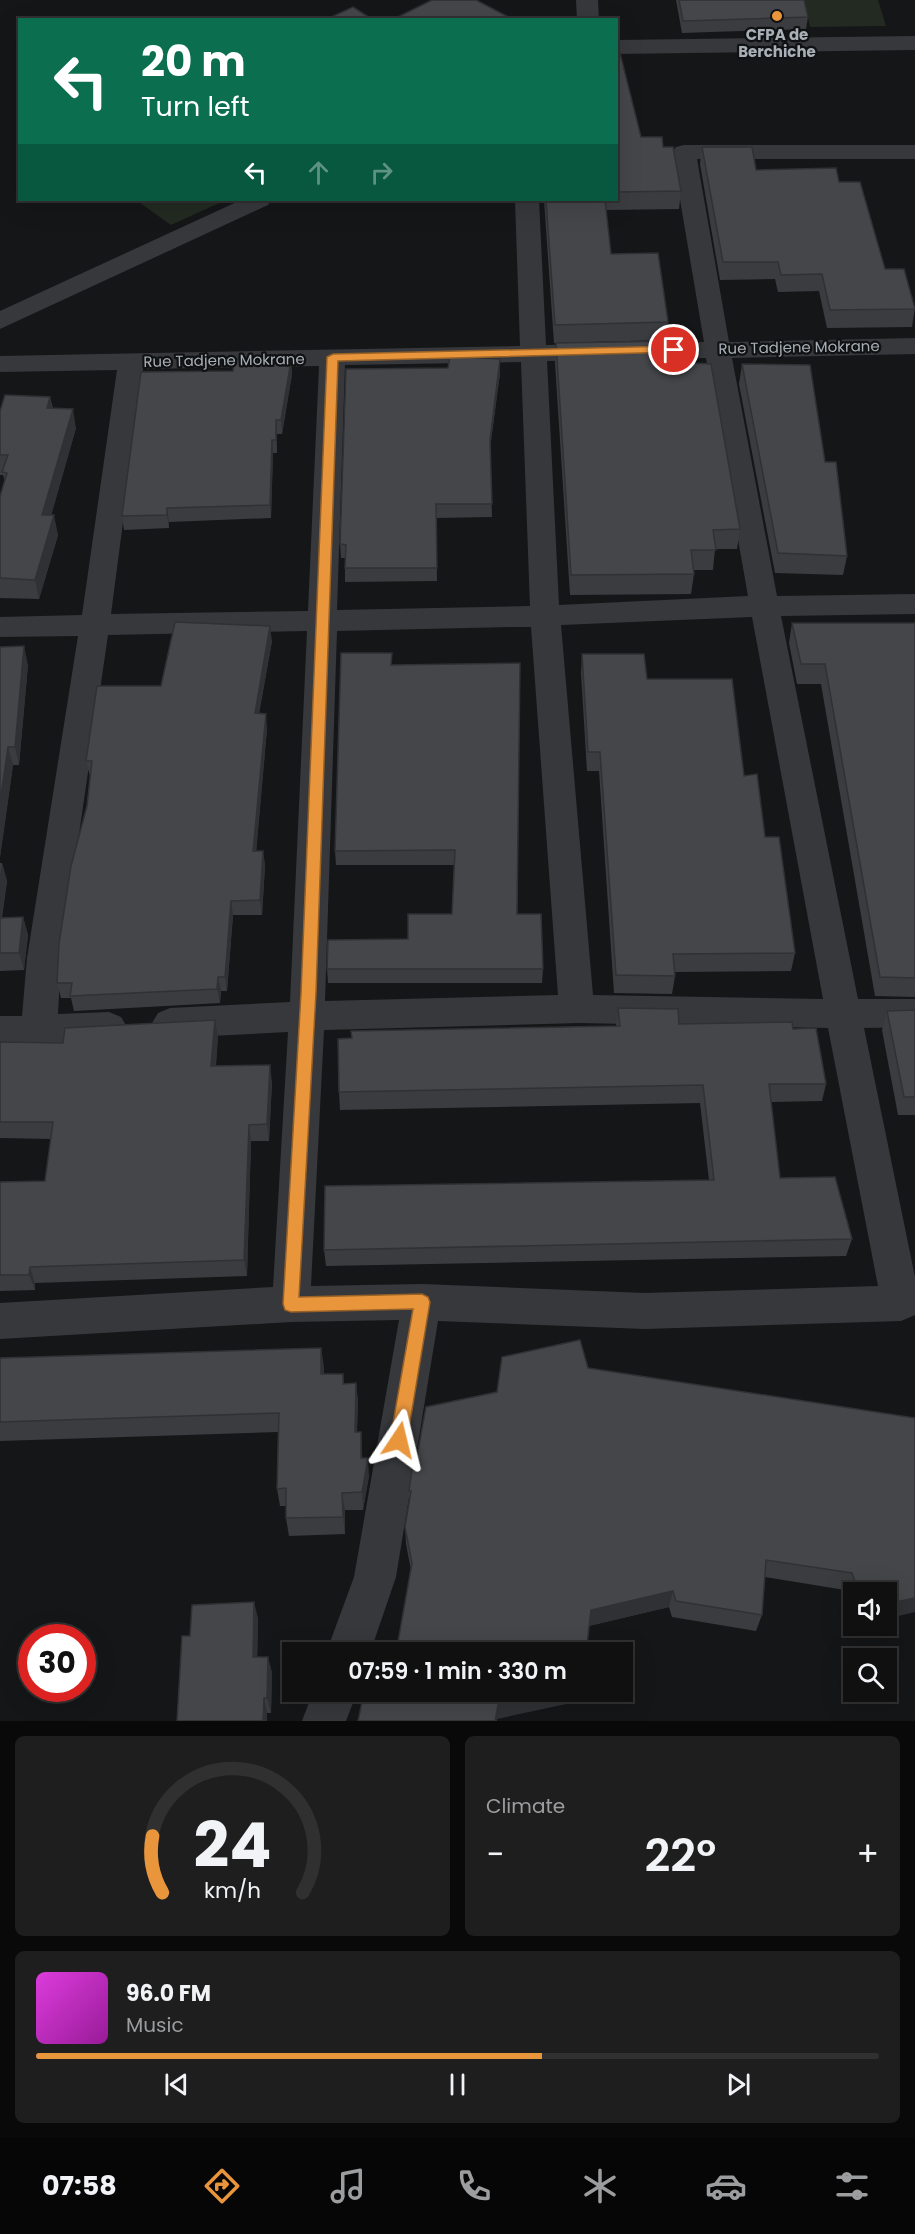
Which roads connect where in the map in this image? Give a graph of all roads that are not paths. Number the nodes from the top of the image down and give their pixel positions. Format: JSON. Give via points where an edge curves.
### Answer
{"nodes":[{"id":1,"x":587,"y":0,"type":"edge"},
{"id":2,"x":588,"y":18,"type":"edge"},
{"id":3,"x":915,"y":43,"type":"edge"},
{"id":4,"x":618,"y":47,"type":"edge"},
{"id":5,"x":915,"y":152,"type":"edge"},
{"id":6,"x":257,"y":201,"type":"edge"},
{"id":7,"x":527,"y":201,"type":"edge"},
{"id":8,"x":0,"y":321,"type":"edge"},
{"id":9,"x":915,"y":346,"type":"edge"},
{"id":10,"x":716,"y":348,"type":"junction"},
{"id":11,"x":534,"y":353,"type":"junction"},
{"id":12,"x":333,"y":357,"type":"junction"},
{"id":13,"x":131,"y":362,"type":"junction"},
{"id":14,"x":0,"y":364,"type":"edge"},
{"id":15,"x":915,"y":604,"type":"edge"},
{"id":16,"x":764,"y":606,"type":"junction"},
{"id":17,"x":545,"y":614,"type":"junction"},
{"id":18,"x":324,"y":621,"type":"junction"},
{"id":19,"x":95,"y":625,"type":"junction"},
{"id":20,"x":0,"y":627,"type":"edge"},
{"id":21,"x":577,"y":1009,"type":"junction"},
{"id":22,"x":915,"y":1013,"type":"edge"},
{"id":23,"x":843,"y":1014,"type":"junction"},
{"id":24,"x":307,"y":1016,"type":"junction"},
{"id":25,"x":39,"y":1030,"type":"junction"},
{"id":26,"x":0,"y":1031,"type":"edge"},
{"id":27,"x":422,"y":1302,"type":"junction"},
{"id":28,"x":291,"y":1304,"type":"junction"},
{"id":29,"x":0,"y":1321,"type":"edge"},
{"id":30,"x":352,"y":1642,"type":"edge"},
{"id":31,"x":331,"y":1702,"type":"edge"},
{"id":32,"x":324,"y":1721,"type":"edge"}],
"edges":[{"from":1,"to":2,"type":"street"},
{"from":3,"to":4,"type":"street"},
{"from":5,"to":10,"type":"street","via":[[684,152]]},
{"from":6,"to":8,"type":"street"},
{"from":7,"to":11,"type":"street"},
{"from":9,"to":10,"type":"street","name":"Rue Tadjene Mokrane"},
{"from":10,"to":11,"type":"street","name":"Rue Tadjene Mokrane"},
{"from":10,"to":16,"type":"street"},
{"from":11,"to":12,"type":"street","name":"Rue Tadjene Mokrane"},
{"from":11,"to":17,"type":"street"},
{"from":12,"to":13,"type":"street","name":"Rue Tadjene Mokrane"},
{"from":12,"to":18,"type":"street"},
{"from":13,"to":14,"type":"street","name":"Rue Tadjene Mokrane"},
{"from":13,"to":19,"type":"street"},
{"from":15,"to":16,"type":"street"},
{"from":16,"to":17,"type":"street"},
{"from":16,"to":23,"type":"street"},
{"from":17,"to":18,"type":"street"},
{"from":17,"to":21,"type":"street"},
{"from":18,"to":19,"type":"street"},
{"from":18,"to":24,"type":"street"},
{"from":19,"to":20,"type":"street"},
{"from":19,"to":25,"type":"street","via":[[44,958]]},
{"from":21,"to":23,"type":"street"},
{"from":21,"to":24,"type":"street"},
{"from":22,"to":23,"type":"street"},
{"from":23,"to":27,"type":"street","via":[[902,1303],[645,1311]]},
{"from":24,"to":25,"type":"street"},
{"from":24,"to":28,"type":"street"},
{"from":25,"to":26,"type":"street"},
{"from":27,"to":28,"type":"street"},
{"from":27,"to":30,"type":"street","via":[[375,1577]]},
{"from":28,"to":29,"type":"street"},
{"from":31,"to":32,"type":"street"}]}
